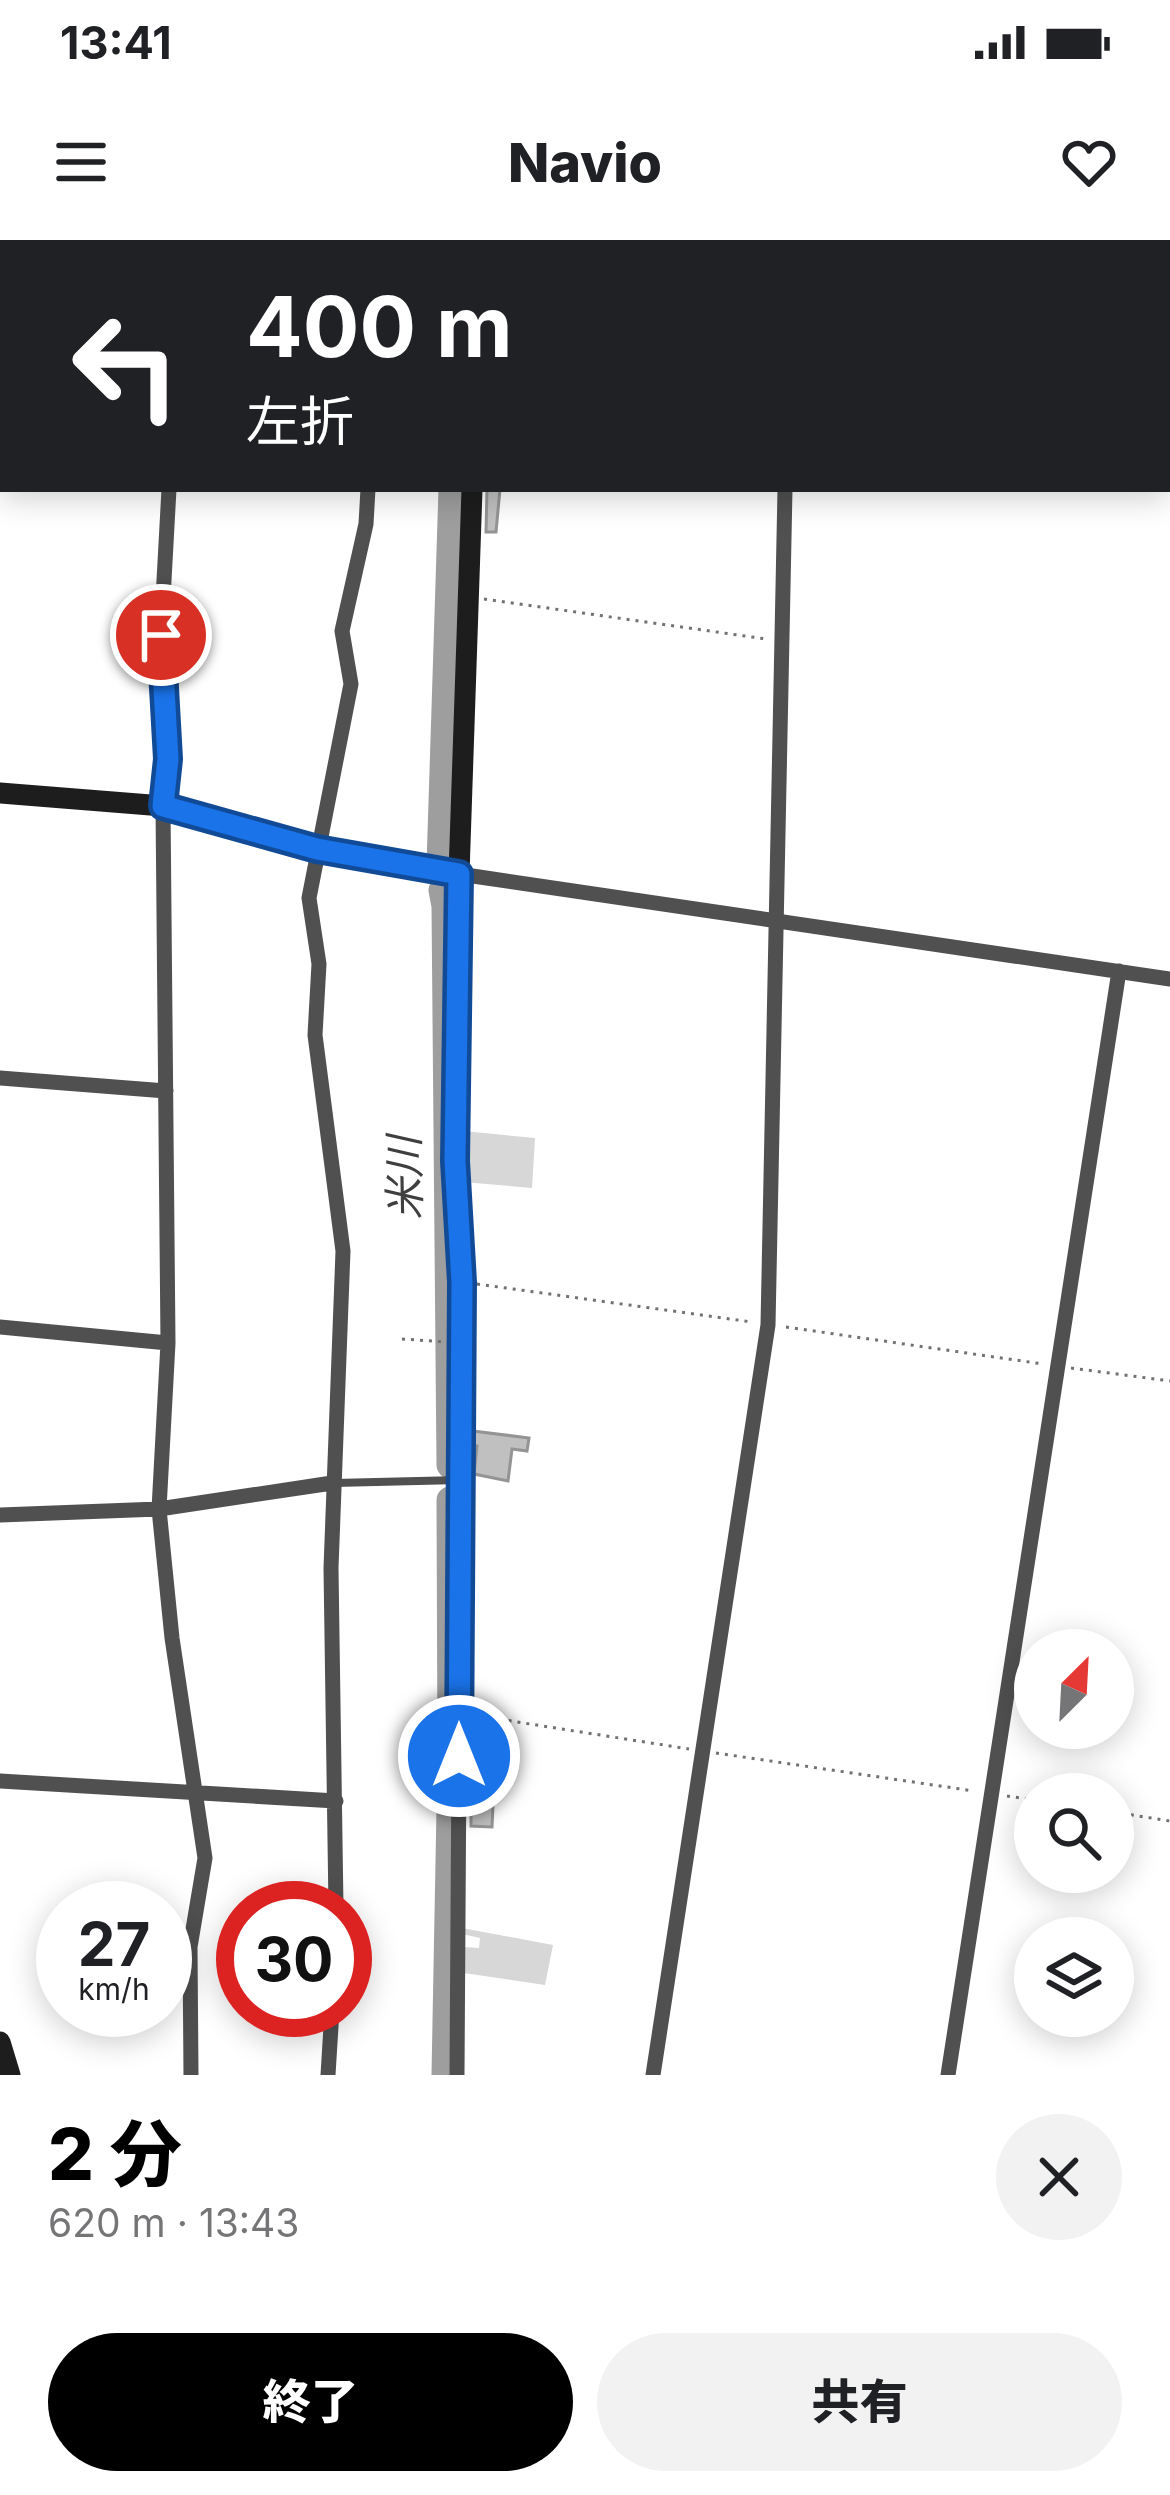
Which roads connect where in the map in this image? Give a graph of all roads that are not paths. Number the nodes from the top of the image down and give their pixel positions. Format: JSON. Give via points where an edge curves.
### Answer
{"nodes":[{"id":1,"x":169,"y":492,"type":"edge"},
{"id":2,"x":368,"y":492,"type":"edge"},
{"id":3,"x":472,"y":492,"type":"edge"},
{"id":4,"x":785,"y":492,"type":"edge"},
{"id":5,"x":0,"y":793,"type":"edge"},
{"id":6,"x":163,"y":806,"type":"junction"},
{"id":7,"x":317,"y":849,"type":"junction"},
{"id":8,"x":459,"y":874,"type":"junction"},
{"id":9,"x":778,"y":919,"type":"junction"},
{"id":10,"x":1119,"y":971,"type":"junction"},
{"id":11,"x":1170,"y":979,"type":"edge"},
{"id":12,"x":0,"y":1078,"type":"edge"},
{"id":13,"x":166,"y":1091,"type":"junction"},
{"id":14,"x":0,"y":1327,"type":"edge"},
{"id":15,"x":168,"y":1343,"type":"junction"},
{"id":16,"x":460,"y":1480,"type":"junction"},
{"id":17,"x":332,"y":1483,"type":"junction"},
{"id":18,"x":159,"y":1508,"type":"junction"},
{"id":19,"x":0,"y":1515,"type":"edge"},
{"id":20,"x":0,"y":1781,"type":"edge"},
{"id":21,"x":198,"y":1794,"type":"junction"},
{"id":22,"x":337,"y":1801,"type":"junction"},
{"id":23,"x":336,"y":1881,"type":"edge"},
{"id":24,"x":330,"y":2037,"type":"edge"},
{"id":25,"x":0,"y":2042,"type":"edge"},
{"id":26,"x":10,"y":2075,"type":"edge"},
{"id":27,"x":191,"y":2075,"type":"edge"},
{"id":28,"x":328,"y":2075,"type":"edge"},
{"id":29,"x":457,"y":2075,"type":"edge"},
{"id":30,"x":653,"y":2075,"type":"edge"},
{"id":31,"x":949,"y":2075,"type":"edge"}],
"edges":[{"from":1,"to":6,"type":"street"},
{"from":2,"to":7,"type":"street","via":[[342,631],[350,684]]},
{"from":3,"to":8,"type":"street"},
{"from":4,"to":9,"type":"street"},
{"from":5,"to":6,"type":"street"},
{"from":6,"to":7,"type":"street"},
{"from":6,"to":13,"type":"street"},
{"from":7,"to":8,"type":"street"},
{"from":7,"to":17,"type":"street","via":[[309,898],[320,964],[315,1036],[343,1250]]},
{"from":8,"to":9,"type":"street"},
{"from":8,"to":16,"type":"street"},
{"from":9,"to":10,"type":"street"},
{"from":9,"to":30,"type":"street","via":[[768,1324]]},
{"from":10,"to":11,"type":"street"},
{"from":10,"to":31,"type":"street"},
{"from":12,"to":13,"type":"street"},
{"from":13,"to":15,"type":"street"},
{"from":14,"to":15,"type":"street"},
{"from":15,"to":18,"type":"street"},
{"from":16,"to":17,"type":"lane"},
{"from":16,"to":29,"type":"street"},
{"from":17,"to":18,"type":"street"},
{"from":17,"to":22,"type":"street"},
{"from":18,"to":19,"type":"street"},
{"from":18,"to":21,"type":"street"},
{"from":20,"to":21,"type":"street"},
{"from":21,"to":22,"type":"street"},
{"from":21,"to":27,"type":"street","via":[[206,1858],[190,1947]]},
{"from":22,"to":23,"type":"street"},
{"from":24,"to":28,"type":"street"},
{"from":25,"to":26,"type":"street"}]}
